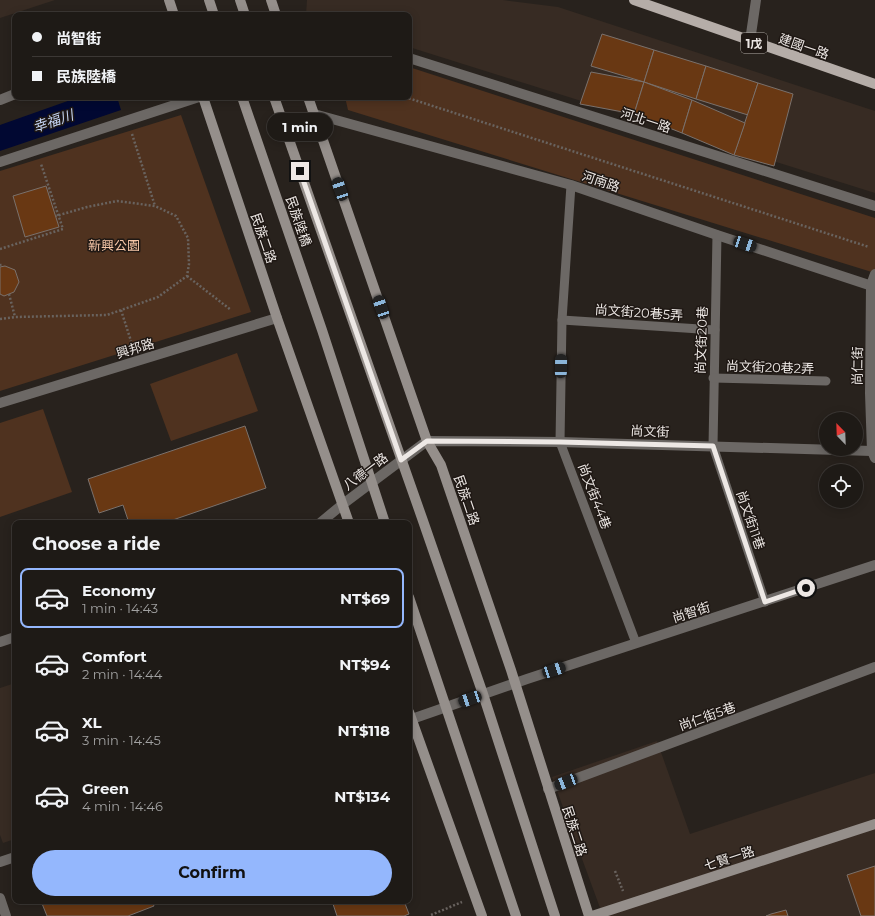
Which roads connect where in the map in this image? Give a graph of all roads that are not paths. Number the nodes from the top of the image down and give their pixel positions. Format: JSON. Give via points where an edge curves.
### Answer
{"nodes":[{"id":1,"x":170,"y":0,"type":"edge"},
{"id":2,"x":209,"y":0,"type":"edge"},
{"id":3,"x":240,"y":0,"type":"edge"},
{"id":4,"x":271,"y":0,"type":"edge"},
{"id":5,"x":634,"y":0,"type":"edge"},
{"id":6,"x":756,"y":0,"type":"edge"},
{"id":7,"x":173,"y":12,"type":"edge"},
{"id":8,"x":213,"y":12,"type":"edge"},
{"id":9,"x":244,"y":12,"type":"edge"},
{"id":10,"x":275,"y":12,"type":"edge"},
{"id":11,"x":750,"y":41,"type":"junction"},
{"id":12,"x":412,"y":59,"type":"edge"},
{"id":13,"x":875,"y":84,"type":"edge"},
{"id":14,"x":12,"y":95,"type":"edge"},
{"id":15,"x":0,"y":100,"type":"edge"},
{"id":16,"x":190,"y":100,"type":"edge"},
{"id":17,"x":204,"y":100,"type":"edge"},
{"id":18,"x":243,"y":100,"type":"edge"},
{"id":19,"x":275,"y":100,"type":"edge"},
{"id":20,"x":309,"y":100,"type":"edge"},
{"id":21,"x":314,"y":114,"type":"junction"},
{"id":22,"x":0,"y":162,"type":"edge"},
{"id":23,"x":571,"y":185,"type":"junction"},
{"id":24,"x":875,"y":206,"type":"edge"},
{"id":25,"x":717,"y":235,"type":"junction"},
{"id":26,"x":875,"y":274,"type":"edge"},
{"id":27,"x":873,"y":286,"type":"edge"},
{"id":28,"x":277,"y":318,"type":"junction"},
{"id":29,"x":562,"y":320,"type":"junction"},
{"id":30,"x":715,"y":330,"type":"junction"},
{"id":31,"x":713,"y":378,"type":"junction"},
{"id":32,"x":826,"y":381,"type":"dead end"},
{"id":33,"x":873,"y":394,"type":"edge"},
{"id":34,"x":0,"y":403,"type":"edge"},
{"id":35,"x":427,"y":441,"type":"junction"},
{"id":36,"x":560,"y":442,"type":"junction"},
{"id":37,"x":713,"y":446,"type":"junction"},
{"id":38,"x":874,"y":454,"type":"edge"},
{"id":39,"x":401,"y":460,"type":"junction"},
{"id":40,"x":371,"y":482,"type":"junction"},
{"id":41,"x":343,"y":504,"type":"junction"},
{"id":42,"x":324,"y":520,"type":"edge"},
{"id":43,"x":348,"y":520,"type":"edge"},
{"id":44,"x":384,"y":520,"type":"edge"},
{"id":45,"x":875,"y":565,"type":"edge"},
{"id":46,"x":765,"y":602,"type":"junction"},
{"id":47,"x":412,"y":607,"type":"edge"},
{"id":48,"x":12,"y":638,"type":"edge"},
{"id":49,"x":0,"y":642,"type":"edge"},
{"id":50,"x":636,"y":643,"type":"junction"},
{"id":51,"x":875,"y":667,"type":"edge"},
{"id":52,"x":515,"y":683,"type":"junction"},
{"id":53,"x":482,"y":694,"type":"junction"},
{"id":54,"x":445,"y":707,"type":"junction"},
{"id":55,"x":412,"y":716,"type":"edge"},
{"id":56,"x":412,"y":723,"type":"edge"},
{"id":57,"x":548,"y":789,"type":"junction"},
{"id":58,"x":875,"y":824,"type":"edge"},
{"id":59,"x":12,"y":858,"type":"edge"},
{"id":60,"x":0,"y":862,"type":"edge"},
{"id":61,"x":0,"y":898,"type":"edge"},
{"id":62,"x":6,"y":916,"type":"edge"},
{"id":63,"x":482,"y":916,"type":"edge"},
{"id":64,"x":516,"y":916,"type":"edge"},
{"id":65,"x":555,"y":916,"type":"edge"},
{"id":66,"x":589,"y":916,"type":"edge"},
{"id":67,"x":592,"y":916,"type":"edge"}],
"edges":[{"from":1,"to":7,"type":"street"},
{"from":2,"to":8,"type":"street","bridge":true},
{"from":3,"to":9,"type":"street"},
{"from":4,"to":10,"type":"street"},
{"from":5,"to":11,"type":"main road","name":"建國一路","number":"1戊"},
{"from":6,"to":11,"type":"street"},
{"from":11,"to":13,"type":"main road","name":"建國一路","number":"1戊"},
{"from":12,"to":24,"type":"street","name":"河北一路"},
{"from":14,"to":15,"type":"street"},
{"from":16,"to":22,"type":"street"},
{"from":17,"to":28,"type":"street","name":"民族二路"},
{"from":18,"to":40,"type":"street","name":"民族陸橋"},
{"from":19,"to":39,"type":"street","name":"民族陸橋"},
{"from":20,"to":21,"type":"street","name":"民族二路"},
{"from":21,"to":23,"type":"street","name":"河南路"},
{"from":21,"to":35,"type":"street","name":"民族二路"},
{"from":23,"to":25,"type":"street","name":"河南路"},
{"from":23,"to":29,"type":"lane","name":"尚文街44巷"},
{"from":25,"to":27,"type":"street","name":"河南路"},
{"from":25,"to":30,"type":"lane","name":"尚文街20巷"},
{"from":26,"to":27,"type":"street","name":"尚仁街"},
{"from":27,"to":33,"type":"street","name":"尚仁街"},
{"from":28,"to":34,"type":"street","name":"興邦路"},
{"from":28,"to":41,"type":"street","name":"民族二路"},
{"from":29,"to":30,"type":"lane","name":"尚文街20巷5弄"},
{"from":29,"to":36,"type":"lane","name":"尚文街44巷"},
{"from":30,"to":31,"type":"lane","name":"尚文街20巷"},
{"from":31,"to":32,"type":"lane","name":"尚文街20巷2弄"},
{"from":31,"to":37,"type":"lane","name":"尚文街20巷"},
{"from":33,"to":38,"type":"street","name":"尚仁街"},
{"from":35,"to":36,"type":"street","name":"尚文街"},
{"from":35,"to":39,"type":"street","name":"八德一路"},
{"from":35,"to":52,"type":"street","name":"民族二路","via":[[442,465]]},
{"from":36,"to":37,"type":"street","name":"尚文街"},
{"from":36,"to":50,"type":"lane","name":"尚文街44巷"},
{"from":37,"to":38,"type":"street","name":"尚文街"},
{"from":37,"to":46,"type":"lane","name":"尚文街11巷"},
{"from":39,"to":40,"type":"street","name":"八德一路"},
{"from":39,"to":53,"type":"street"},
{"from":40,"to":41,"type":"street","name":"八德一路"},
{"from":40,"to":44,"type":"street"},
{"from":41,"to":42,"type":"street","name":"八德一路"},
{"from":41,"to":43,"type":"street","name":"民族二路"},
{"from":45,"to":46,"type":"street","name":"尚智街"},
{"from":46,"to":50,"type":"street","name":"尚智街"},
{"from":47,"to":54,"type":"street"},
{"from":48,"to":49,"type":"street"},
{"from":50,"to":52,"type":"street","name":"尚智街"},
{"from":51,"to":57,"type":"street","name":"尚仁街5巷"},
{"from":52,"to":53,"type":"street","name":"尚智街"},
{"from":52,"to":57,"type":"street","name":"民族二路"},
{"from":53,"to":54,"type":"street","name":"尚智街"},
{"from":53,"to":65,"type":"street"},
{"from":54,"to":55,"type":"street","name":"尚智街"},
{"from":54,"to":64,"type":"street"},
{"from":56,"to":63,"type":"street"},
{"from":57,"to":66,"type":"street","name":"民族二路"},
{"from":58,"to":67,"type":"street","name":"七賢一路"},
{"from":59,"to":60,"type":"street"},
{"from":61,"to":62,"type":"street"}]}
